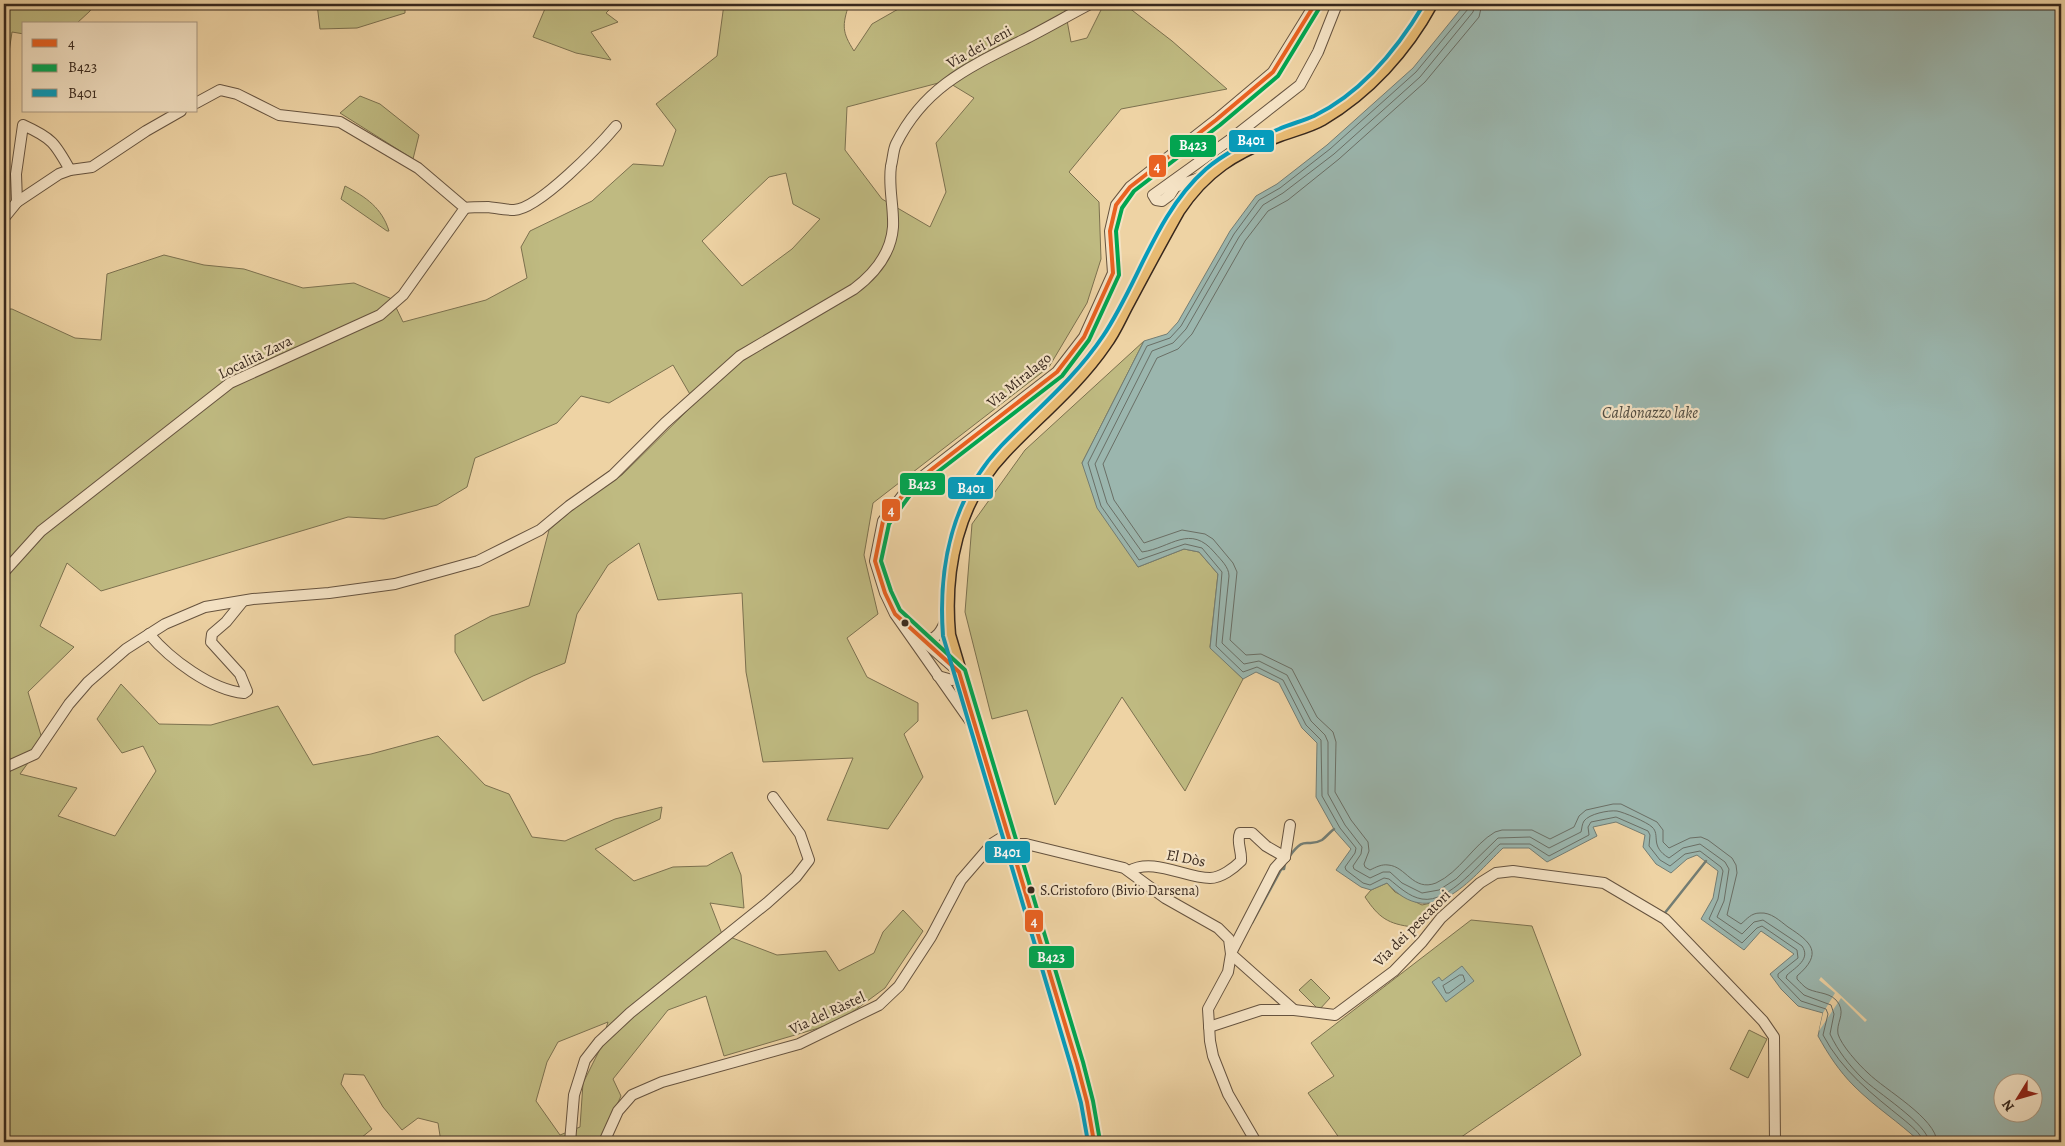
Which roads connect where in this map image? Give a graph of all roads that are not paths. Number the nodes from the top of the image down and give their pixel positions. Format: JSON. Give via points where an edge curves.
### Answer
{"nodes":[{"id":1,"x":1090,"y":4,"type":"edge"},
{"id":2,"x":1315,"y":4,"type":"edge"},
{"id":3,"x":1337,"y":4,"type":"edge"},
{"id":4,"x":1431,"y":4,"type":"edge"},
{"id":5,"x":1072,"y":8,"type":"edge"},
{"id":6,"x":198,"y":101,"type":"edge"},
{"id":7,"x":179,"y":112,"type":"edge"},
{"id":8,"x":616,"y":126,"type":"dead end"},
{"id":9,"x":70,"y":170,"type":"junction"},
{"id":10,"x":1208,"y":174,"type":"junction"},
{"id":11,"x":17,"y":202,"type":"junction"},
{"id":12,"x":465,"y":208,"type":"junction"},
{"id":13,"x":4,"y":218,"type":"edge"},
{"id":14,"x":4,"y":572,"type":"edge"},
{"id":15,"x":244,"y":601,"type":"junction"},
{"id":16,"x":895,"y":614,"type":"junction"},
{"id":17,"x":947,"y":617,"type":"junction"},
{"id":18,"x":149,"y":634,"type":"junction"},
{"id":19,"x":922,"y":641,"type":"junction"},
{"id":20,"x":959,"y":673,"type":"junction"},
{"id":21,"x":938,"y":676,"type":"junction"},
{"id":22,"x":978,"y":732,"type":"junction"},
{"id":23,"x":4,"y":768,"type":"edge"},
{"id":24,"x":773,"y":797,"type":"dead end"},
{"id":25,"x":1290,"y":825,"type":"dead end"},
{"id":26,"x":1010,"y":838,"type":"junction"},
{"id":27,"x":1285,"y":857,"type":"junction"},
{"id":28,"x":1129,"y":871,"type":"junction"},
{"id":29,"x":1044,"y":954,"type":"joint"},
{"id":30,"x":1231,"y":954,"type":"junction"},
{"id":31,"x":1294,"y":1010,"type":"junction"},
{"id":32,"x":1209,"y":1027,"type":"junction"},
{"id":33,"x":570,"y":1142,"type":"edge"},
{"id":34,"x":604,"y":1142,"type":"edge"},
{"id":35,"x":1094,"y":1142,"type":"edge"},
{"id":36,"x":1256,"y":1142,"type":"edge"},
{"id":37,"x":1775,"y":1142,"type":"edge"}],
"edges":[{"from":1,"to":5,"type":"street","name":"Via dei Leni"},
{"from":2,"to":16,"type":"street","name":"Via Miralago","via":[[1272,72],[1130,186],[1116,205],[1110,231],[1113,273],[1084,337],[1057,372],[909,486],[884,521],[875,561]]},
{"from":3,"to":10,"type":"street","via":[[1318,52],[1300,85],[1153,195],[1162,201],[1175,187]]},
{"from":4,"to":10,"type":"main road","via":[[1395,56],[1364,89],[1321,119],[1230,157]]},
{"from":5,"to":15,"type":"street","name":"Via dei Leni","via":[[1025,39],[969,66],[936,90],[913,115],[895,146],[889,181],[893,228],[884,258],[868,279],[740,356],[613,475],[540,530],[478,561],[395,584]]},
{"from":6,"to":12,"type":"street","via":[[220,90],[237,94],[279,115],[340,122],[418,168]]},
{"from":7,"to":9,"type":"street","via":[[92,167]]},
{"from":8,"to":12,"type":"street","via":[[561,182],[529,204],[516,210]]},
{"from":9,"to":11,"type":"street"},
{"from":9,"to":11,"type":"street","via":[[55,144],[44,134],[23,125],[16,174]]},
{"from":10,"to":17,"type":"main road","via":[[1178,210],[1106,343],[1073,385],[1003,453],[981,481],[963,513],[955,540]]},
{"from":11,"to":13,"type":"street"},
{"from":12,"to":14,"type":"street","name":"Località Zava","via":[[403,295],[380,315],[230,383],[41,531]]},
{"from":15,"to":18,"type":"street","name":"Via dei Leni","via":[[205,607]]},
{"from":15,"to":18,"type":"street","via":[[212,634],[211,642],[240,674],[247,691],[244,693],[231,692],[192,670],[164,650]]},
{"from":16,"to":19,"type":"street"},
{"from":16,"to":21,"type":"street"},
{"from":17,"to":19,"type":"street","via":[[934,638]]},
{"from":17,"to":20,"type":"main road"},
{"from":18,"to":23,"type":"street","name":"Via dei Leni","via":[[88,682],[35,754]]},
{"from":19,"to":20,"type":"street"},
{"from":20,"to":21,"type":"street","via":[[952,680]]},
{"from":20,"to":22,"type":"main road"},
{"from":21,"to":22,"type":"street"},
{"from":22,"to":26,"type":"main road"},
{"from":24,"to":33,"type":"street","via":[[800,834],[809,860],[767,904],[630,1013],[599,1042],[585,1060],[574,1095]]},
{"from":25,"to":27,"type":"street"},
{"from":26,"to":28,"type":"street"},
{"from":26,"to":29,"type":"main road"},
{"from":26,"to":34,"type":"street","name":"Via del Ràstel","via":[[993,843],[961,880],[931,937],[899,986],[879,1005],[799,1044],[662,1082],[632,1095],[618,1111]]},
{"from":27,"to":28,"type":"street","name":"El Dòs","via":[[1252,833],[1245,832],[1240,833],[1238,839],[1241,861],[1212,878],[1153,867]]},
{"from":27,"to":30,"type":"street"},
{"from":28,"to":30,"type":"street","via":[[1165,898],[1218,928],[1229,939]]},
{"from":29,"to":35,"type":"highway","via":[[1080,1074]]},
{"from":30,"to":31,"type":"street"},
{"from":30,"to":32,"type":"street","via":[[1228,972],[1208,1009]]},
{"from":31,"to":32,"type":"street","name":"Via dei pescatori","via":[[1261,1010]]},
{"from":31,"to":37,"type":"street","name":"Via dei pescatori","via":[[1335,1015],[1394,971],[1441,918],[1496,873],[1513,871],[1604,883],[1665,919],[1763,1021],[1774,1038]]},
{"from":32,"to":36,"type":"street","via":[[1213,1056],[1228,1094]]}]}
